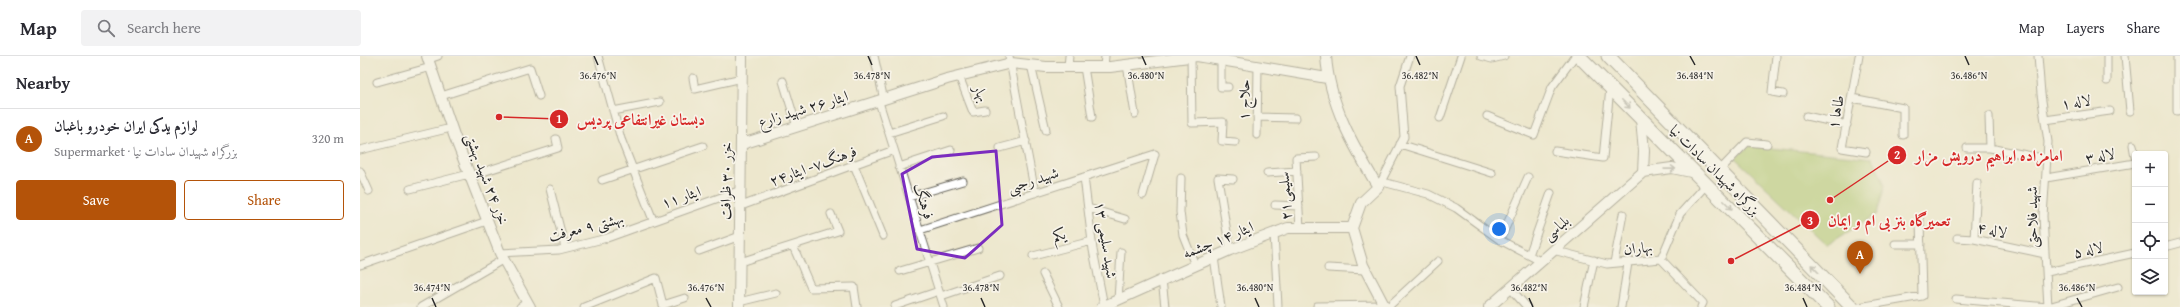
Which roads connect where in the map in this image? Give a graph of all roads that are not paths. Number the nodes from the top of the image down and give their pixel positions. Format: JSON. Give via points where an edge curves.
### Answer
{"nodes":[{"id":1,"x":599,"y":56,"type":"edge"},
{"id":2,"x":742,"y":56,"type":"edge"},
{"id":3,"x":874,"y":56,"type":"edge"},
{"id":4,"x":1069,"y":56,"type":"edge"},
{"id":5,"x":1105,"y":56,"type":"edge"},
{"id":6,"x":1196,"y":56,"type":"edge"},
{"id":7,"x":1326,"y":56,"type":"edge"},
{"id":8,"x":1410,"y":56,"type":"edge"},
{"id":9,"x":1460,"y":56,"type":"edge"},
{"id":10,"x":1481,"y":56,"type":"edge"},
{"id":11,"x":1504,"y":56,"type":"edge"},
{"id":12,"x":1575,"y":56,"type":"edge"},
{"id":13,"x":1579,"y":56,"type":"edge"},
{"id":14,"x":1608,"y":56,"type":"edge"},
{"id":15,"x":1776,"y":56,"type":"edge"},
{"id":16,"x":1859,"y":56,"type":"edge"},
{"id":17,"x":2038,"y":56,"type":"edge"},
{"id":18,"x":2107,"y":56,"type":"edge"},
{"id":19,"x":2125,"y":56,"type":"edge"},
{"id":20,"x":2177,"y":56,"type":"edge"},
{"id":21,"x":1169,"y":58,"type":"edge"},
{"id":22,"x":431,"y":59,"type":"edge"},
{"id":23,"x":1150,"y":59,"type":"edge"},
{"id":24,"x":1010,"y":60,"type":"edge"},
{"id":25,"x":1221,"y":60,"type":"junction"},
{"id":26,"x":1031,"y":65,"type":"junction"},
{"id":27,"x":1127,"y":65,"type":"junction"},
{"id":28,"x":1258,"y":66,"type":"junction"},
{"id":29,"x":1068,"y":67,"type":"junction"},
{"id":30,"x":1084,"y":67,"type":"junction"},
{"id":31,"x":1104,"y":67,"type":"junction"},
{"id":32,"x":959,"y":76,"type":"junction"},
{"id":33,"x":693,"y":78,"type":"dead end"},
{"id":34,"x":742,"y":78,"type":"junction"},
{"id":35,"x":1327,"y":78,"type":"junction"},
{"id":36,"x":783,"y":81,"type":"dead end"},
{"id":37,"x":2108,"y":81,"type":"dead end"},
{"id":38,"x":377,"y":82,"type":"dead end"},
{"id":39,"x":1228,"y":86,"type":"dead end"},
{"id":40,"x":1610,"y":88,"type":"junction"},
{"id":41,"x":1783,"y":94,"type":"dead end"},
{"id":42,"x":441,"y":96,"type":"junction"},
{"id":43,"x":539,"y":96,"type":"dead end"},
{"id":44,"x":1852,"y":98,"type":"junction"},
{"id":45,"x":882,"y":101,"type":"junction"},
{"id":46,"x":660,"y":102,"type":"dead end"},
{"id":47,"x":985,"y":110,"type":"dead end"},
{"id":48,"x":2110,"y":110,"type":"dead end"},
{"id":49,"x":613,"y":111,"type":"junction"},
{"id":50,"x":2130,"y":111,"type":"dead end"},
{"id":51,"x":2176,"y":111,"type":"dead end"},
{"id":52,"x":1135,"y":114,"type":"dead end"},
{"id":53,"x":943,"y":116,"type":"dead end"},
{"id":54,"x":1487,"y":116,"type":"dead end"},
{"id":55,"x":1806,"y":116,"type":"dead end"},
{"id":56,"x":1989,"y":116,"type":"dead end"},
{"id":57,"x":1092,"y":117,"type":"dead end"},
{"id":58,"x":1257,"y":117,"type":"junction"},
{"id":59,"x":1296,"y":118,"type":"dead end"},
{"id":60,"x":1440,"y":118,"type":"dead end"},
{"id":61,"x":1641,"y":119,"type":"junction"},
{"id":62,"x":2045,"y":120,"type":"junction"},
{"id":63,"x":1846,"y":125,"type":"junction"},
{"id":64,"x":797,"y":127,"type":"junction"},
{"id":65,"x":451,"y":128,"type":"junction"},
{"id":66,"x":1046,"y":130,"type":"dead end"},
{"id":67,"x":889,"y":133,"type":"junction"},
{"id":68,"x":1257,"y":135,"type":"dead end"},
{"id":69,"x":1903,"y":135,"type":"dead end"},
{"id":70,"x":556,"y":139,"type":"dead end"},
{"id":71,"x":1026,"y":141,"type":"junction"},
{"id":72,"x":1235,"y":142,"type":"dead end"},
{"id":73,"x":742,"y":144,"type":"junction"},
{"id":74,"x":1400,"y":144,"type":"junction"},
{"id":75,"x":1767,"y":144,"type":"dead end"},
{"id":76,"x":703,"y":146,"type":"dead end"},
{"id":77,"x":2133,"y":146,"type":"dead end"},
{"id":78,"x":1000,"y":148,"type":"dead end"},
{"id":79,"x":1967,"y":148,"type":"dead end"},
{"id":80,"x":1990,"y":148,"type":"junction"},
{"id":81,"x":360,"y":150,"type":"edge"},
{"id":82,"x":894,"y":150,"type":"junction"},
{"id":83,"x":951,"y":150,"type":"dead end"},
{"id":84,"x":1555,"y":151,"type":"dead end"},
{"id":85,"x":2134,"y":151,"type":"edge"},
{"id":86,"x":1866,"y":152,"type":"dead end"},
{"id":87,"x":1316,"y":157,"type":"dead end"},
{"id":88,"x":2048,"y":159,"type":"junction"},
{"id":89,"x":2132,"y":164,"type":"edge"},
{"id":90,"x":854,"y":165,"type":"junction"},
{"id":91,"x":899,"y":167,"type":"junction"},
{"id":92,"x":632,"y":168,"type":"junction"},
{"id":93,"x":360,"y":171,"type":"edge"},
{"id":94,"x":1297,"y":171,"type":"junction"},
{"id":95,"x":1719,"y":171,"type":"junction"},
{"id":96,"x":1642,"y":172,"type":"junction"},
{"id":97,"x":1267,"y":173,"type":"dead end"},
{"id":98,"x":1492,"y":173,"type":"dead end"},
{"id":99,"x":1696,"y":174,"type":"junction"},
{"id":100,"x":470,"y":175,"type":"junction"},
{"id":101,"x":1084,"y":177,"type":"junction"},
{"id":102,"x":1528,"y":177,"type":"dead end"},
{"id":103,"x":1181,"y":178,"type":"dead end"},
{"id":104,"x":2046,"y":178,"type":"junction"},
{"id":105,"x":1233,"y":179,"type":"dead end"},
{"id":106,"x":602,"y":180,"type":"dead end"},
{"id":107,"x":963,"y":181,"type":"dead end"},
{"id":108,"x":1977,"y":183,"type":"dead end"},
{"id":109,"x":1380,"y":184,"type":"junction"},
{"id":110,"x":1706,"y":184,"type":"junction"},
{"id":111,"x":410,"y":189,"type":"dead end"},
{"id":112,"x":550,"y":189,"type":"dead end"},
{"id":113,"x":741,"y":190,"type":"junction"},
{"id":114,"x":369,"y":191,"type":"dead end"},
{"id":115,"x":1036,"y":193,"type":"junction"},
{"id":116,"x":1551,"y":193,"type":"dead end"},
{"id":117,"x":1143,"y":195,"type":"dead end"},
{"id":118,"x":909,"y":197,"type":"junction"},
{"id":119,"x":741,"y":206,"type":"junction"},
{"id":120,"x":1275,"y":206,"type":"dead end"},
{"id":121,"x":1299,"y":206,"type":"junction"},
{"id":122,"x":1088,"y":208,"type":"junction"},
{"id":123,"x":831,"y":214,"type":"dead end"},
{"id":124,"x":1623,"y":214,"type":"dead end"},
{"id":125,"x":1125,"y":219,"type":"dead end"},
{"id":126,"x":487,"y":220,"type":"junction"},
{"id":127,"x":653,"y":220,"type":"junction"},
{"id":128,"x":1920,"y":220,"type":"dead end"},
{"id":129,"x":1300,"y":228,"type":"junction"},
{"id":130,"x":1352,"y":228,"type":"junction"},
{"id":131,"x":920,"y":230,"type":"junction"},
{"id":132,"x":1274,"y":233,"type":"junction"},
{"id":133,"x":740,"y":236,"type":"junction"},
{"id":134,"x":883,"y":236,"type":"dead end"},
{"id":135,"x":1957,"y":238,"type":"dead end"},
{"id":136,"x":1974,"y":239,"type":"junction"},
{"id":137,"x":1500,"y":240,"type":"junction"},
{"id":138,"x":1092,"y":241,"type":"junction"},
{"id":139,"x":1895,"y":244,"type":"dead end"},
{"id":140,"x":1921,"y":244,"type":"junction"},
{"id":141,"x":2180,"y":244,"type":"edge"},
{"id":142,"x":793,"y":246,"type":"junction"},
{"id":143,"x":2168,"y":246,"type":"edge"},
{"id":144,"x":565,"y":248,"type":"junction"},
{"id":145,"x":978,"y":248,"type":"dead end"},
{"id":146,"x":1230,"y":250,"type":"junction"},
{"id":147,"x":1553,"y":250,"type":"junction"},
{"id":148,"x":699,"y":251,"type":"dead end"},
{"id":149,"x":1121,"y":252,"type":"dead end"},
{"id":150,"x":2045,"y":254,"type":"junction"},
{"id":151,"x":2132,"y":254,"type":"edge"},
{"id":152,"x":1529,"y":255,"type":"junction"},
{"id":153,"x":502,"y":256,"type":"junction"},
{"id":154,"x":1033,"y":256,"type":"dead end"},
{"id":155,"x":1214,"y":257,"type":"junction"},
{"id":156,"x":1661,"y":259,"type":"junction"},
{"id":157,"x":1594,"y":260,"type":"junction"},
{"id":158,"x":1438,"y":261,"type":"dead end"},
{"id":159,"x":740,"y":262,"type":"junction"},
{"id":160,"x":930,"y":262,"type":"junction"},
{"id":161,"x":1540,"y":262,"type":"junction"},
{"id":162,"x":1614,"y":263,"type":"junction"},
{"id":163,"x":1628,"y":263,"type":"junction"},
{"id":164,"x":360,"y":265,"type":"edge"},
{"id":165,"x":1195,"y":265,"type":"junction"},
{"id":166,"x":1328,"y":268,"type":"dead end"},
{"id":167,"x":1365,"y":270,"type":"junction"},
{"id":168,"x":900,"y":271,"type":"dead end"},
{"id":169,"x":2047,"y":272,"type":"junction"},
{"id":170,"x":1043,"y":274,"type":"dead end"},
{"id":171,"x":1000,"y":276,"type":"dead end"},
{"id":172,"x":1162,"y":279,"type":"junction"},
{"id":173,"x":2118,"y":287,"type":"dead end"},
{"id":174,"x":1510,"y":288,"type":"junction"},
{"id":175,"x":776,"y":293,"type":"dead end"},
{"id":176,"x":940,"y":294,"type":"junction"},
{"id":177,"x":686,"y":298,"type":"dead end"},
{"id":178,"x":1956,"y":299,"type":"dead end"},
{"id":179,"x":1118,"y":300,"type":"junction"},
{"id":180,"x":739,"y":304,"type":"edge"},
{"id":181,"x":526,"y":305,"type":"edge"},
{"id":182,"x":426,"y":306,"type":"edge"},
{"id":183,"x":660,"y":306,"type":"edge"},
{"id":184,"x":895,"y":306,"type":"dead end"},
{"id":185,"x":1278,"y":306,"type":"dead end"},
{"id":186,"x":1317,"y":306,"type":"edge"},
{"id":187,"x":1386,"y":306,"type":"edge"},
{"id":188,"x":584,"y":307,"type":"edge"},
{"id":189,"x":857,"y":307,"type":"edge"},
{"id":190,"x":944,"y":307,"type":"edge"},
{"id":191,"x":1059,"y":307,"type":"edge"},
{"id":192,"x":1103,"y":307,"type":"edge"},
{"id":193,"x":1165,"y":307,"type":"edge"},
{"id":194,"x":1221,"y":307,"type":"edge"},
{"id":195,"x":1489,"y":307,"type":"edge"},
{"id":196,"x":1527,"y":307,"type":"edge"},
{"id":197,"x":1584,"y":307,"type":"edge"},
{"id":198,"x":1621,"y":307,"type":"edge"},
{"id":199,"x":1701,"y":307,"type":"edge"},
{"id":200,"x":1828,"y":307,"type":"edge"},
{"id":201,"x":1852,"y":307,"type":"edge"},
{"id":202,"x":1860,"y":307,"type":"edge"},
{"id":203,"x":2048,"y":307,"type":"edge"}],
"edges":[{"from":1,"to":49,"type":"street"},
{"from":2,"to":34,"type":"street","name":"خزر ۳۰ ظرافت"},
{"from":3,"to":45,"type":"street","name":"فرهنگ"},
{"from":4,"to":29,"type":"street"},
{"from":5,"to":31,"type":"street"},
{"from":6,"to":21,"type":"street","name":"ایثار ۲۶ شهید زارع"},
{"from":6,"to":25,"type":"street","name":"ایثار ۲۶ شهید زارع"},
{"from":6,"to":72,"type":"street","via":[[1192,123],[1223,122],[1222,141]]},
{"from":7,"to":35,"type":"street"},
{"from":8,"to":74,"type":"street","via":[[1400,86],[1404,137]]},
{"from":9,"to":60,"type":"street"},
{"from":10,"to":11,"type":"street","via":[[1492,59]]},
{"from":12,"to":54,"type":"street","via":[[1552,87],[1534,135]]},
{"from":13,"to":40,"type":"highway","name":"بزرگراه شهیدان سادات نیا"},
{"from":14,"to":95,"type":"highway","name":"بزرگراه شهیدان سادات نیا"},
{"from":15,"to":41,"type":"street","via":[[1772,92]]},
{"from":16,"to":44,"type":"street","name":"طاها ۱"},
{"from":17,"to":62,"type":"street","name":"شهید فلاحتی","via":[[2040,94]]},
{"from":18,"to":37,"type":"street"},
{"from":19,"to":50,"type":"street"},
{"from":20,"to":51,"type":"street"},
{"from":21,"to":23,"type":"street","name":"ایثار ۲۶ شهید زارع"},
{"from":22,"to":38,"type":"street"},
{"from":22,"to":42,"type":"street","name":"خزر ۲۴ شهید بهشتی"},
{"from":23,"to":27,"type":"street","name":"ایثار ۲۶ شهید زارع"},
{"from":24,"to":26,"type":"street","name":"ایثار ۲۶ شهید زارع"},
{"from":24,"to":32,"type":"street","name":"ایثار ۲۶ شهید زارع"},
{"from":24,"to":71,"type":"street"},
{"from":25,"to":28,"type":"street","name":"ایثار ۲۶ شهید زارع"},
{"from":25,"to":39,"type":"street","via":[[1221,87]]},
{"from":26,"to":29,"type":"street","name":"ایثار ۲۶ شهید زارع"},
{"from":26,"to":66,"type":"street"},
{"from":27,"to":31,"type":"street","name":"ایثار ۲۶ شهید زارع"},
{"from":27,"to":52,"type":"street"},
{"from":28,"to":35,"type":"street","name":"ایثار ۲۶ شهید زارع"},
{"from":28,"to":58,"type":"street","name":"حلاج ۱"},
{"from":29,"to":30,"type":"street","name":"ایثار ۲۶ شهید زارع"},
{"from":30,"to":31,"type":"street","name":"ایثار ۲۶ شهید زارع"},
{"from":30,"to":57,"type":"street"},
{"from":32,"to":45,"type":"street","name":"ایثار ۲۶ شهید زارع"},
{"from":32,"to":47,"type":"street","name":"بهار","via":[[973,112]]},
{"from":33,"to":34,"type":"street","via":[[695,89]]},
{"from":34,"to":73,"type":"street","name":"خزر ۳۰ ظرافت"},
{"from":35,"to":109,"type":"street","via":[[1351,142]]},
{"from":36,"to":64,"type":"street"},
{"from":40,"to":61,"type":"highway","name":"بزرگراه شهیدان سادات نیا","one_way":true},
{"from":40,"to":84,"type":"street","via":[[1603,158]]},
{"from":42,"to":43,"type":"street","via":[[530,68]]},
{"from":42,"to":65,"type":"street","name":"خزر ۲۴ شهید بهشتی"},
{"from":44,"to":63,"type":"street","name":"طاها ۱"},
{"from":44,"to":69,"type":"street","via":[[1903,108]]},
{"from":45,"to":64,"type":"street","name":"ایثار ۲۶ شهید زارع"},
{"from":45,"to":67,"type":"street","name":"فرهنگ"},
{"from":46,"to":49,"type":"street"},
{"from":48,"to":62,"type":"street","name":"لاله ۱"},
{"from":49,"to":92,"type":"street"},
{"from":53,"to":67,"type":"street"},
{"from":55,"to":63,"type":"street"},
{"from":56,"to":80,"type":"street"},
{"from":58,"to":59,"type":"street"},
{"from":58,"to":68,"type":"street","name":"حلاج ۱"},
{"from":61,"to":96,"type":"street","via":[[1644,151]]},
{"from":61,"to":99,"type":"highway","name":"بزرگراه شهیدان سادات نیا"},
{"from":62,"to":88,"type":"street","name":"شهید فلاحتی"},
{"from":63,"to":86,"type":"street","name":"طاها ۱","via":[[1842,148]]},
{"from":64,"to":73,"type":"street","name":"ایثار ۲۶ شهید زارع"},
{"from":65,"to":81,"type":"street"},
{"from":65,"to":100,"type":"street","name":"خزر ۲۴ شهید بهشتی"},
{"from":67,"to":82,"type":"street","name":"فرهنگ"},
{"from":70,"to":100,"type":"street","via":[[558,148]]},
{"from":71,"to":78,"type":"street"},
{"from":71,"to":115,"type":"street"},
{"from":73,"to":113,"type":"street","name":"خزر ۳۰ ظرافت"},
{"from":74,"to":98,"type":"street"},
{"from":74,"to":109,"type":"street"},
{"from":75,"to":95,"type":"street","via":[[1747,142]]},
{"from":76,"to":92,"type":"street"},
{"from":77,"to":85,"type":"street","name":"لاله ۳"},
{"from":79,"to":80,"type":"street"},
{"from":80,"to":88,"type":"street"},
{"from":82,"to":90,"type":"street","name":"فرهنگ۷- ایثار۲۴"},
{"from":82,"to":91,"type":"street","name":"فرهنگ"},
{"from":83,"to":91,"type":"street"},
{"from":87,"to":94,"type":"street","name":"سلیمی۲۱","via":[[1296,158]]},
{"from":88,"to":104,"type":"street","name":"شهید فلاحتی"},
{"from":89,"to":104,"type":"street","name":"لاله ۳"},
{"from":90,"to":119,"type":"street","name":"فرهنگ۷- ایثار۲۴"},
{"from":90,"to":134,"type":"street"},
{"from":91,"to":118,"type":"street","name":"فرهنگ"},
{"from":92,"to":106,"type":"street"},
{"from":92,"to":127,"type":"street"},
{"from":93,"to":114,"type":"street"},
{"from":94,"to":97,"type":"street"},
{"from":94,"to":121,"type":"street","name":"سلیمی۲۱"},
{"from":201,"to":95,"type":"highway","name":"بزرگراه شهیدان سادات نیا","one_way":true},
{"from":96,"to":99,"type":"street","one_way":true,"via":[[1672,168]]},
{"from":96,"to":147,"type":"street","name":"بلباسی"},
{"from":99,"to":110,"type":"highway","name":"بزرگراه شهیدان سادات نیا"},
{"from":100,"to":111,"type":"street"},
{"from":100,"to":126,"type":"street","name":"خزر ۲۴ شهید بهشتی"},
{"from":101,"to":115,"type":"street","name":"شهید رجبی"},
{"from":101,"to":117,"type":"street","name":"شهید رجبی","via":[[1155,154]]},
{"from":101,"to":122,"type":"street","name":"شهید سلیمی ۱۳"},
{"from":102,"to":137,"type":"street"},
{"from":103,"to":165,"type":"street","via":[[1182,235]]},
{"from":104,"to":150,"type":"street","name":"شهید فلاحتی","via":[[2043,216]]},
{"from":105,"to":146,"type":"street","via":[[1218,178]]},
{"from":107,"to":118,"type":"street"},
{"from":108,"to":136,"type":"street"},
{"from":109,"to":130,"type":"street","via":[[1361,203]]},
{"from":109,"to":137,"type":"street","via":[[1428,194],[1456,208]]},
{"from":110,"to":156,"type":"street","via":[[1680,214]]},
{"from":110,"to":200,"type":"highway","name":"بزرگراه شهیدان سادات نیا","one_way":true},
{"from":112,"to":144,"type":"street"},
{"from":113,"to":119,"type":"street","name":"خزر ۳۰ ظرافت"},
{"from":113,"to":127,"type":"street","name":"ایثار ۱۱"},
{"from":115,"to":131,"type":"street","name":"شهید رجبی"},
{"from":116,"to":152,"type":"street"},
{"from":118,"to":131,"type":"street","name":"فرهنگ"},
{"from":119,"to":133,"type":"street","name":"خزر ۳۰ ظرافت"},
{"from":120,"to":121,"type":"street"},
{"from":121,"to":129,"type":"street","name":"سلیمی۲۱"},
{"from":122,"to":125,"type":"street"},
{"from":122,"to":138,"type":"street","name":"شهید سلیمی ۱۳"},
{"from":123,"to":142,"type":"street","via":[[838,231]]},
{"from":124,"to":162,"type":"street"},
{"from":126,"to":153,"type":"street","name":"خزر ۲۴ شهید بهشتی"},
{"from":126,"to":164,"type":"street"},
{"from":127,"to":144,"type":"street","name":"بهشتی ۹ معرفت","via":[[607,238]]},
{"from":128,"to":140,"type":"street"},
{"from":129,"to":130,"type":"street","name":"ایثار ۱۴ چشمه"},
{"from":129,"to":132,"type":"street","name":"ایثار ۱۴ چشمه","via":[[1288,228]]},
{"from":130,"to":167,"type":"street"},
{"from":131,"to":160,"type":"street","name":"فرهنگ"},
{"from":132,"to":146,"type":"street","name":"ایثار ۱۴ چشمه"},
{"from":132,"to":185,"type":"street"},
{"from":133,"to":148,"type":"street"},
{"from":133,"to":159,"type":"street","name":"خزر ۳۰ ظرافت"},
{"from":135,"to":136,"type":"street","name":"لاله ۴"},
{"from":136,"to":150,"type":"street","name":"لاله ۴"},
{"from":137,"to":152,"type":"street"},
{"from":138,"to":154,"type":"street","name":"یکم"},
{"from":138,"to":192,"type":"street","name":"شهید سلیمی ۱۳"},
{"from":139,"to":140,"type":"street"},
{"from":140,"to":202,"type":"street","via":[[1922,296]]},
{"from":141,"to":143,"type":"street"},
{"from":142,"to":159,"type":"street"},
{"from":142,"to":189,"type":"street","via":[[811,288],[854,287]]},
{"from":144,"to":153,"type":"street","name":"بهشتی ۹ معرفت"},
{"from":145,"to":160,"type":"street"},
{"from":146,"to":155,"type":"street","name":"ایثار ۱۴ چشمه"},
{"from":147,"to":157,"type":"street","name":"بهاران"},
{"from":147,"to":161,"type":"street","name":"بلباسی"},
{"from":149,"to":179,"type":"street"},
{"from":150,"to":169,"type":"street","name":"شهید فلاحتی"},
{"from":151,"to":169,"type":"street","name":"لاله ۵"},
{"from":152,"to":161,"type":"street"},
{"from":153,"to":181,"type":"street","name":"خزر ۲۴ شهید بهشتی"},
{"from":153,"to":182,"type":"street"},
{"from":155,"to":165,"type":"street","name":"ایثار ۱۴ چشمه"},
{"from":155,"to":194,"type":"street"},
{"from":156,"to":163,"type":"street","name":"بهاران"},
{"from":156,"to":199,"type":"street","name":"بهاران","via":[[1702,304]]},
{"from":157,"to":162,"type":"street","name":"بهاران"},
{"from":157,"to":197,"type":"street"},
{"from":158,"to":187,"type":"street"},
{"from":159,"to":180,"type":"street","name":"خزر ۳۰ ظرافت"},
{"from":160,"to":168,"type":"street"},
{"from":160,"to":176,"type":"street","name":"فرهنگ"},
{"from":161,"to":174,"type":"street","name":"بلباسی"},
{"from":162,"to":163,"type":"street","name":"بهاران"},
{"from":163,"to":198,"type":"street"},
{"from":165,"to":172,"type":"street","name":"ایثار ۱۴ چشمه"},
{"from":166,"to":167,"type":"street"},
{"from":167,"to":187,"type":"street"},
{"from":169,"to":203,"type":"street","name":"شهید فلاحتی"},
{"from":170,"to":191,"type":"street"},
{"from":171,"to":176,"type":"street"},
{"from":172,"to":179,"type":"street","name":"ایثار ۱۴ چشمه"},
{"from":172,"to":193,"type":"street"},
{"from":173,"to":203,"type":"street"},
{"from":174,"to":195,"type":"street","name":"بلباسی"},
{"from":174,"to":196,"type":"street"},
{"from":175,"to":180,"type":"street"},
{"from":176,"to":184,"type":"street"},
{"from":176,"to":190,"type":"street","name":"فرهنگ"},
{"from":177,"to":183,"type":"street"},
{"from":178,"to":203,"type":"street"},
{"from":179,"to":192,"type":"street","name":"ایثار ۱۴ چشمه"},
{"from":183,"to":188,"type":"street","via":[[656,278]]},
{"from":186,"to":187,"type":"street"}]}
